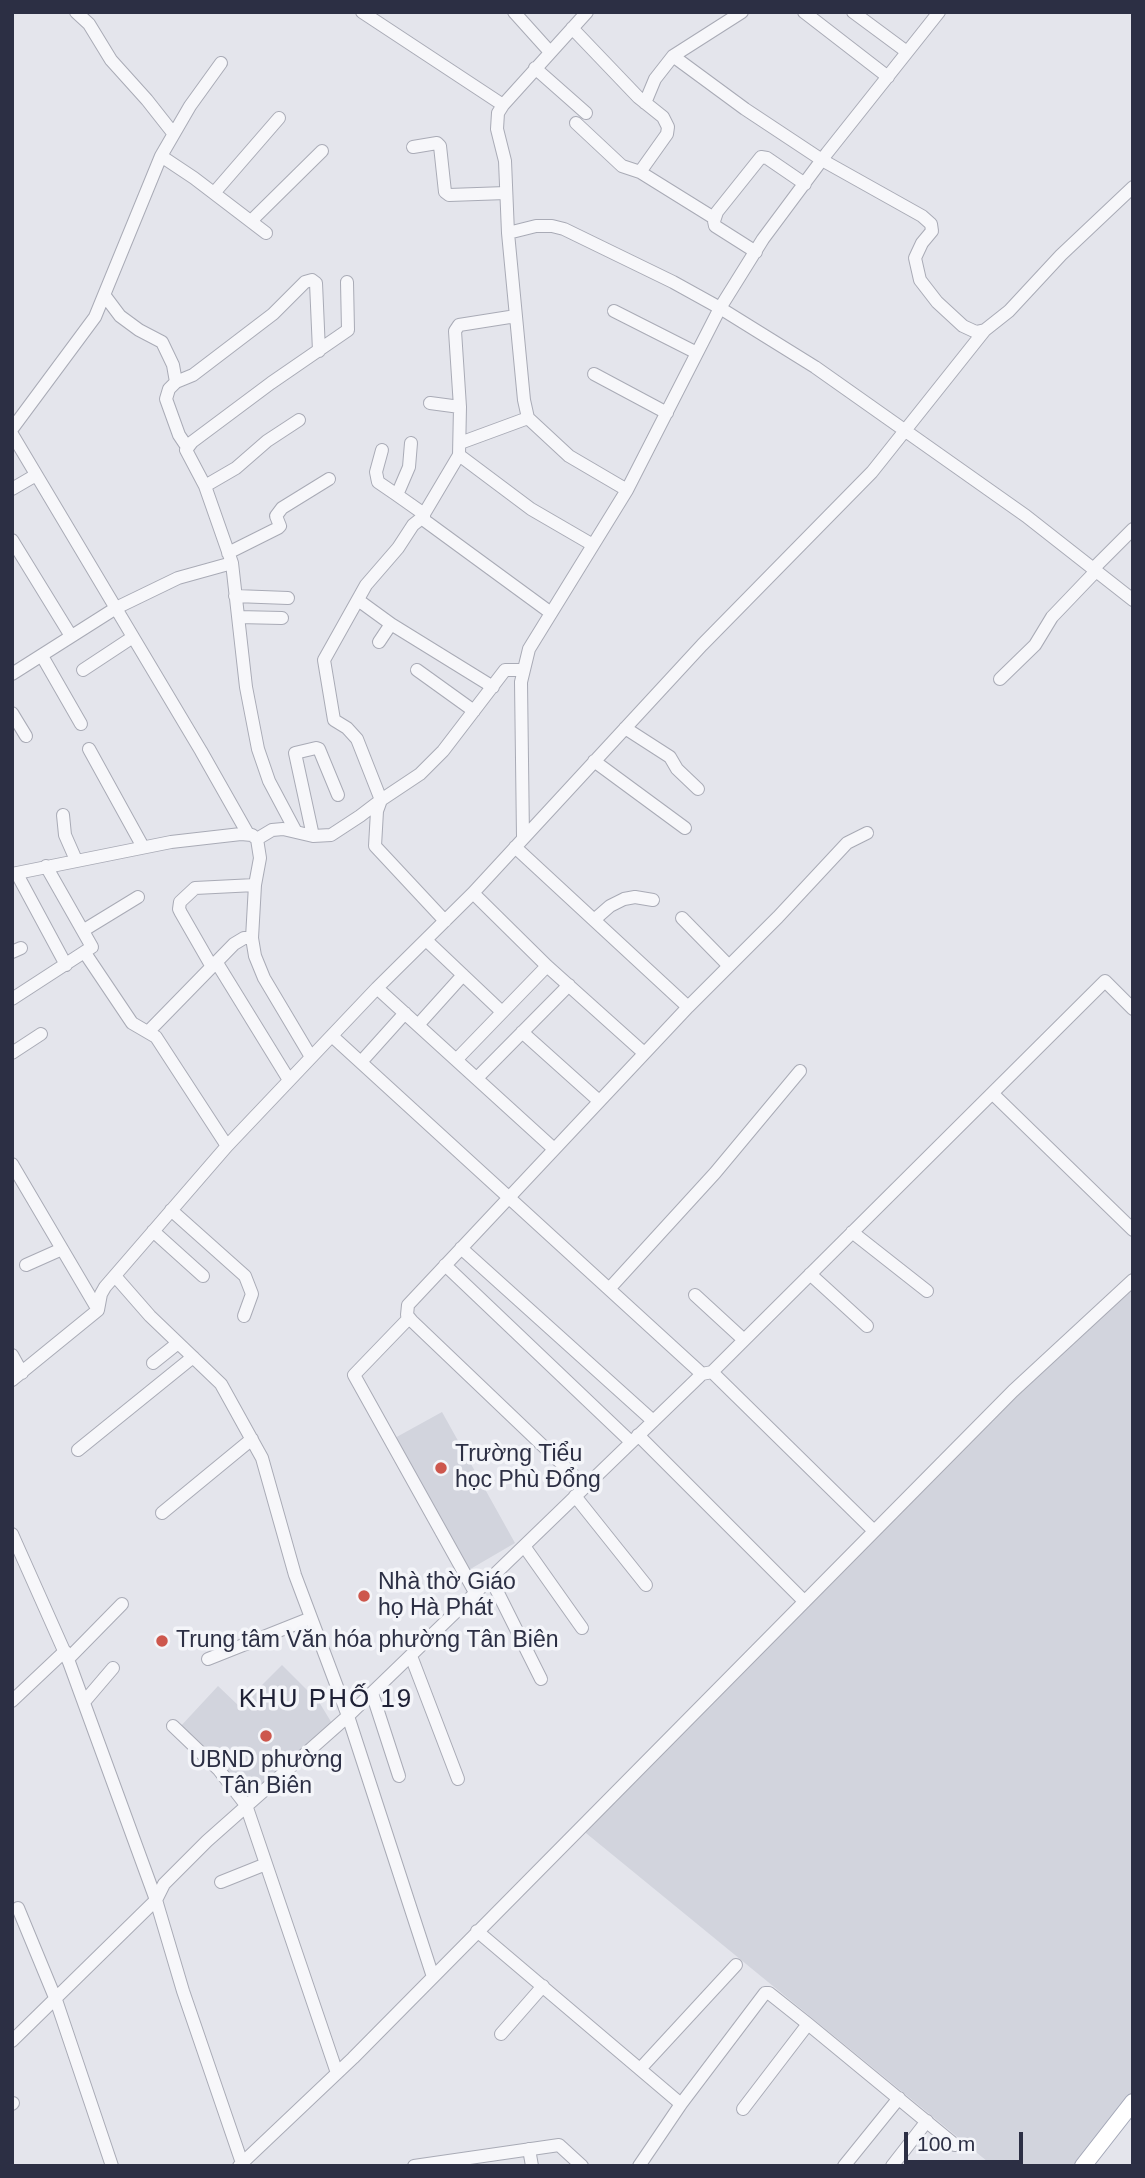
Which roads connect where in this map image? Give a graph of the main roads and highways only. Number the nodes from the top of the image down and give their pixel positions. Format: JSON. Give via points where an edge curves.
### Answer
{"nodes":[{"id":1,"x":1133,"y":2102,"type":"edge"},
{"id":2,"x":1083,"y":2166,"type":"edge"}],
"edges":[{"from":1,"to":2,"type":"main road"}]}
